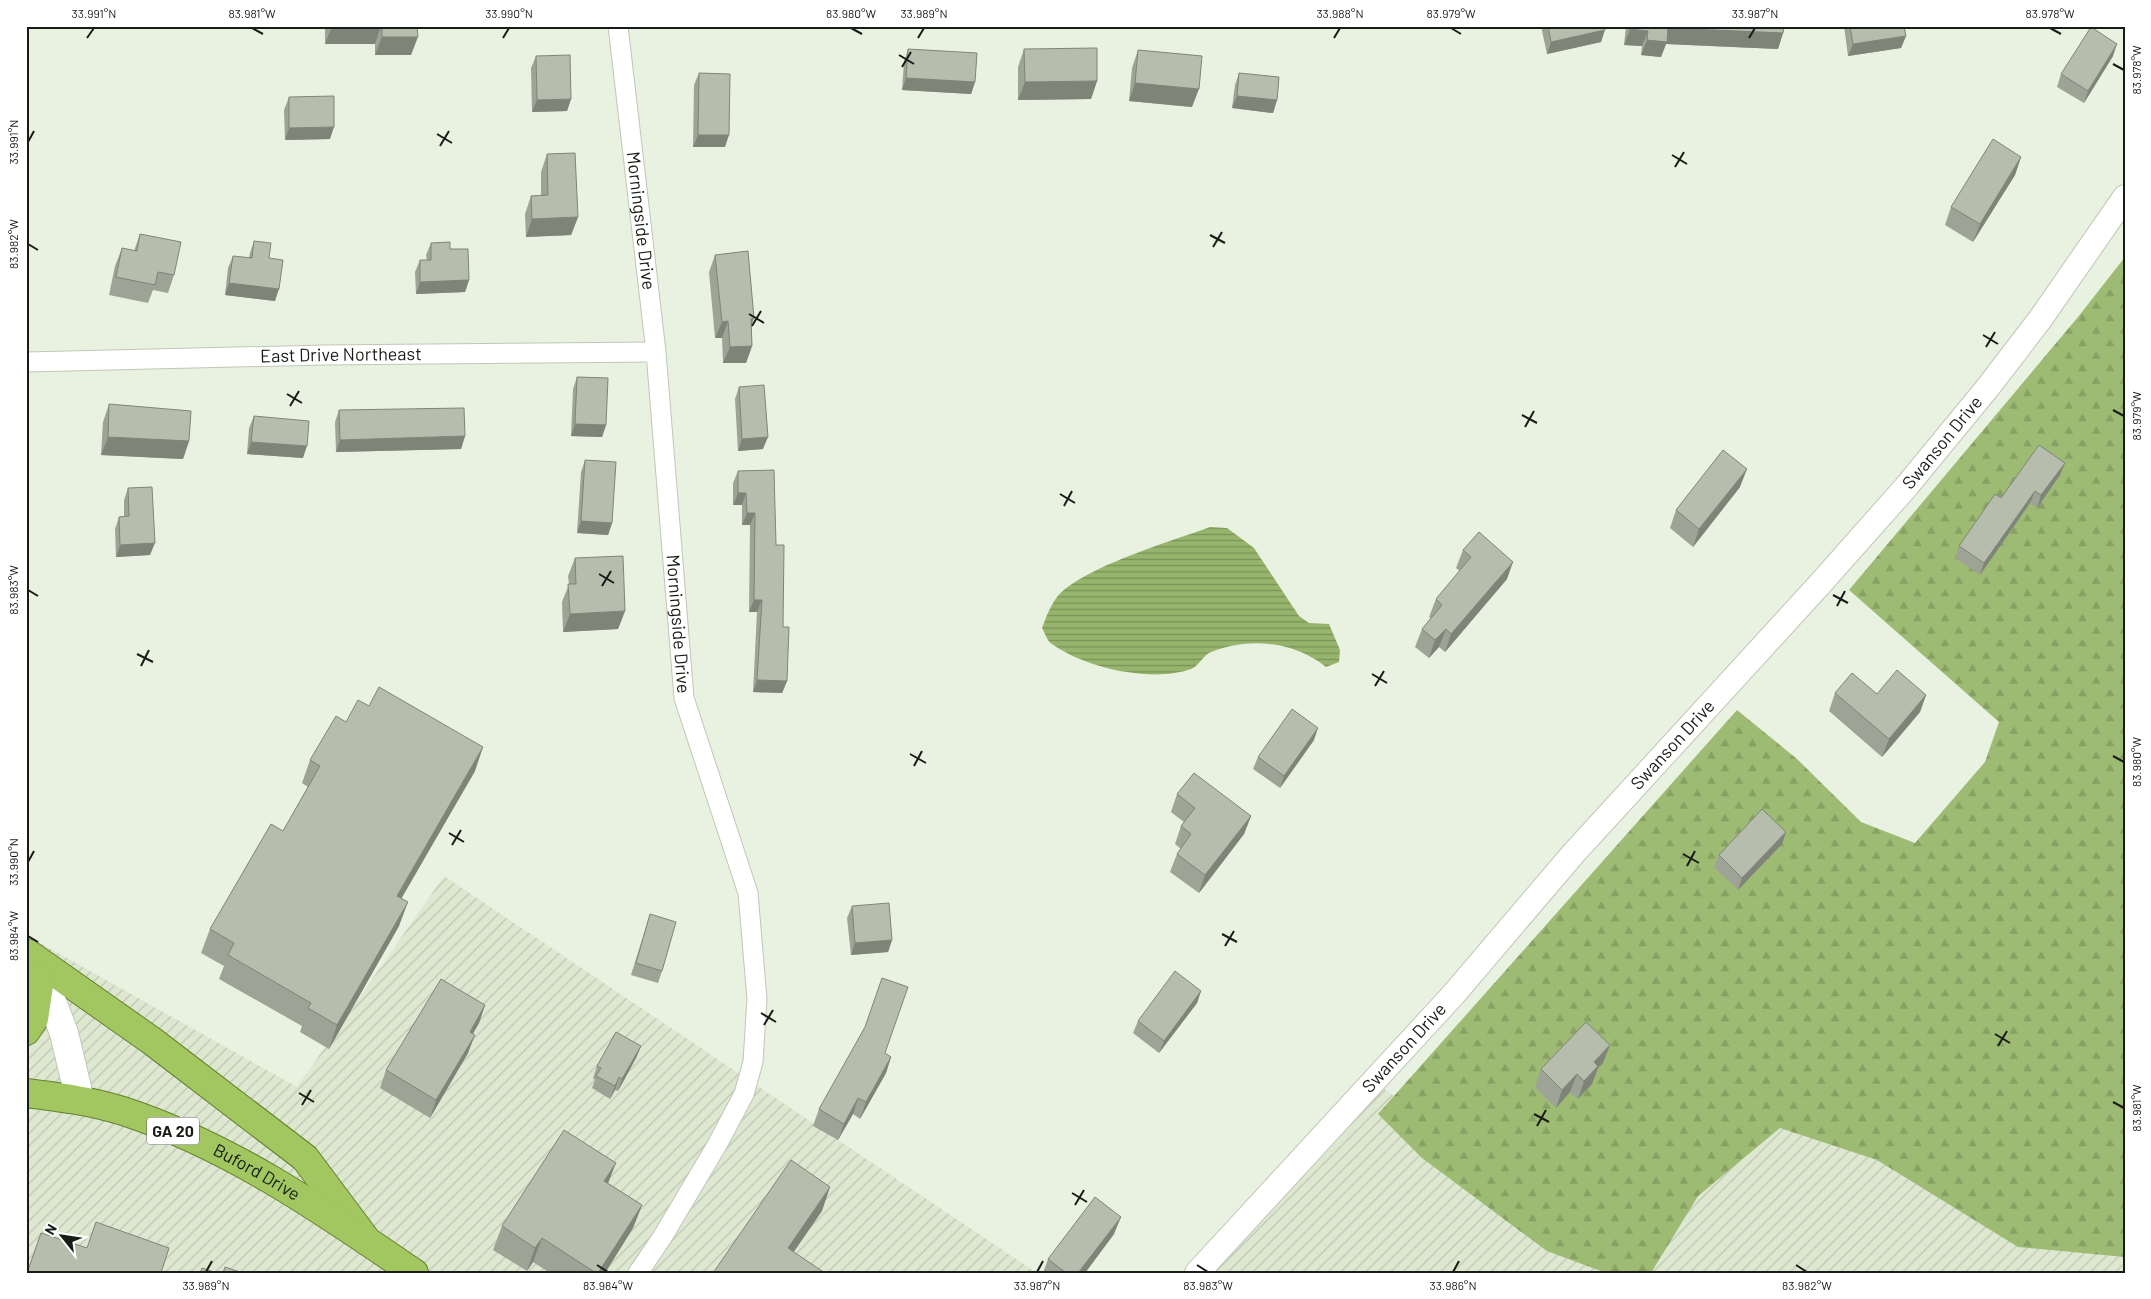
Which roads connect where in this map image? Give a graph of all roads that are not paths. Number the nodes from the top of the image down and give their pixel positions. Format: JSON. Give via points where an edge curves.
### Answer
{"nodes":[{"id":1,"x":618,"y":26,"type":"edge"},
{"id":2,"x":2125,"y":197,"type":"edge"},
{"id":3,"x":656,"y":352,"type":"junction"},
{"id":4,"x":26,"y":362,"type":"edge"},
{"id":5,"x":26,"y":952,"type":"edge"},
{"id":6,"x":40,"y":978,"type":"junction"},
{"id":7,"x":26,"y":1031,"type":"edge"},
{"id":8,"x":26,"y":1093,"type":"edge"},
{"id":9,"x":80,"y":1100,"type":"junction"},
{"id":10,"x":367,"y":1241,"type":"junction"},
{"id":11,"x":414,"y":1273,"type":"edge"},
{"id":12,"x":638,"y":1273,"type":"edge"},
{"id":13,"x":1197,"y":1273,"type":"edge"}],
"edges":[{"from":1,"to":3,"type":"street","name":"Morningside Drive"},
{"from":2,"to":13,"type":"street","name":"Swanson Drive","via":[[2041,318],[1906,487],[1572,854],[1453,995]]},
{"from":3,"to":4,"type":"street","name":"East Drive Northeast"},
{"from":3,"to":12,"type":"street","name":"Morningside Drive","via":[[684,698],[748,893],[757,999],[753,1062],[744,1094],[717,1146]]},
{"from":5,"to":6,"type":"main road"},
{"from":5,"to":10,"type":"highway","via":[[152,1041],[305,1158]]},
{"from":6,"to":7,"type":"highway","via":[[34,1019]]},
{"from":6,"to":9,"type":"main road","via":[[52,999],[64,1033]]},
{"from":8,"to":9,"type":"highway","name":"Buford Drive","number":"GA 20"},
{"from":9,"to":10,"type":"highway","name":"Buford Drive","number":"GA 20","via":[[123,1112],[199,1142],[262,1174]]},
{"from":10,"to":11,"type":"highway","name":"Buford Drive","number":"GA 20"}]}
